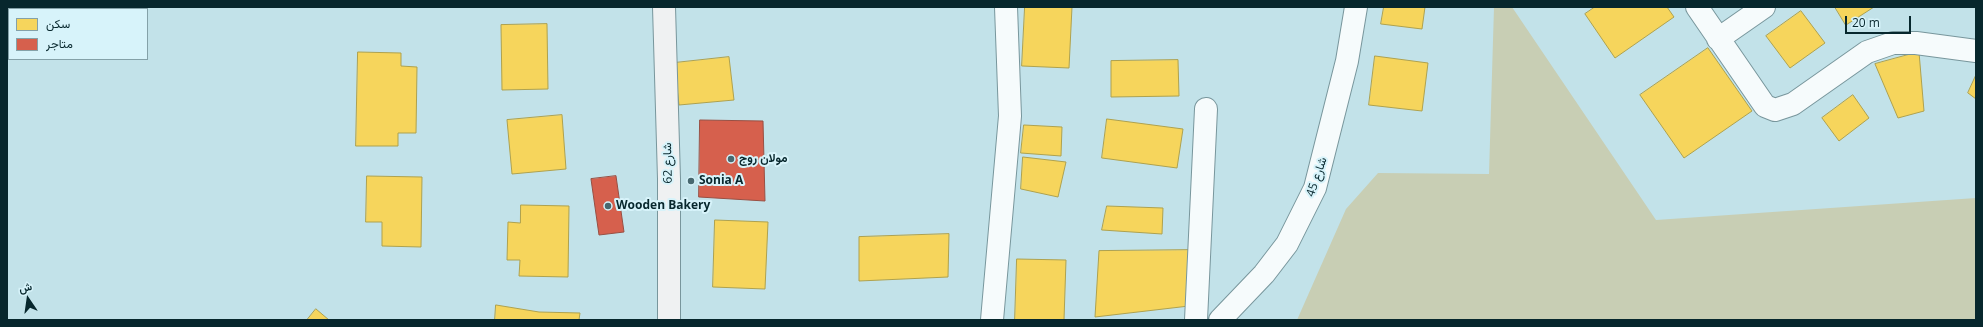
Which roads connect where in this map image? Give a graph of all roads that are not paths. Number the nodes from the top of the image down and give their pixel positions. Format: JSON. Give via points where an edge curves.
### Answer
{"nodes":[{"id":1,"x":664,"y":7,"type":"edge"},
{"id":2,"x":1006,"y":7,"type":"edge"},
{"id":3,"x":1356,"y":7,"type":"edge"},
{"id":4,"x":1697,"y":7,"type":"edge"},
{"id":5,"x":1764,"y":7,"type":"edge"},
{"id":6,"x":1718,"y":39,"type":"junction"},
{"id":7,"x":1976,"y":51,"type":"edge"},
{"id":8,"x":1206,"y":109,"type":"dead end"},
{"id":9,"x":669,"y":320,"type":"edge"},
{"id":10,"x":992,"y":320,"type":"edge"},
{"id":11,"x":1196,"y":320,"type":"edge"},
{"id":12,"x":1220,"y":320,"type":"edge"}],
"edges":[{"from":1,"to":9,"type":"street","name":"شارع 62","via":[[669,179]]},
{"from":2,"to":10,"type":"street","via":[[1010,116]]},
{"from":3,"to":12,"type":"street","name":"شارع 45","via":[[1345,68],[1315,188],[1287,244],[1264,274]]},
{"from":4,"to":6,"type":"street"},
{"from":5,"to":6,"type":"street"},
{"from":6,"to":7,"type":"street","via":[[1765,106],[1776,110],[1793,104],[1867,52],[1893,43],[1916,43]]},
{"from":8,"to":11,"type":"street"}]}
